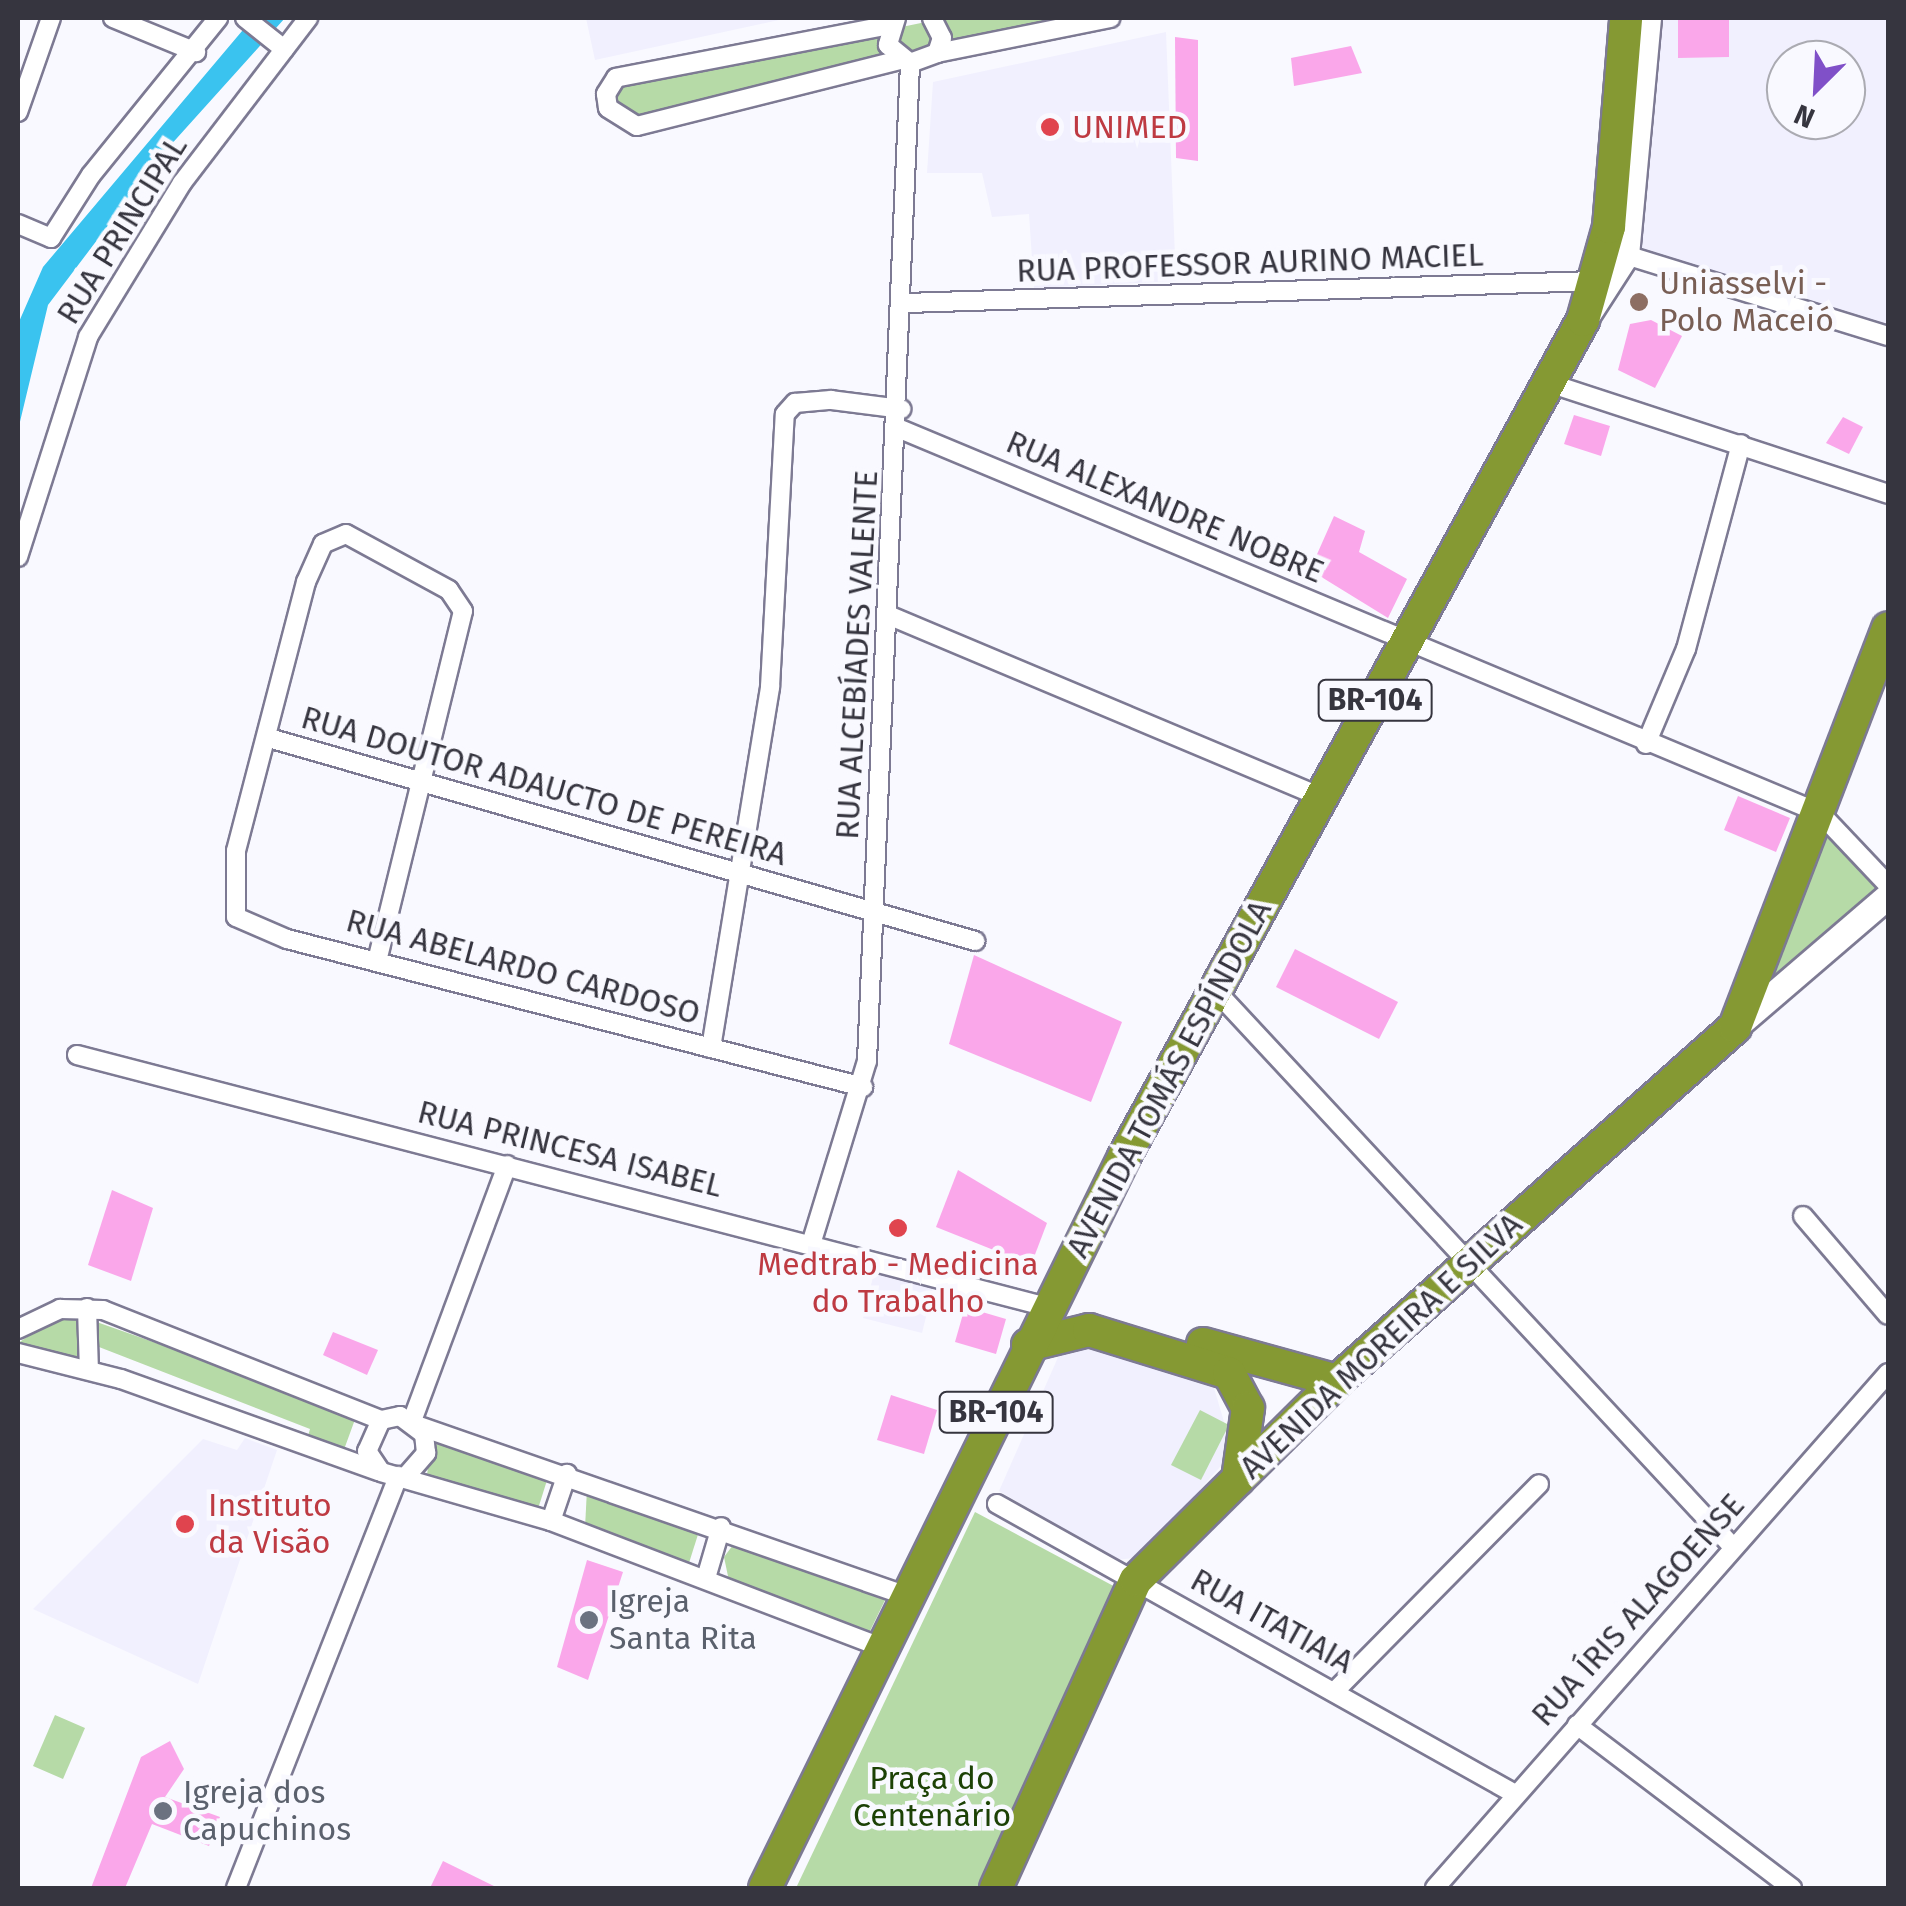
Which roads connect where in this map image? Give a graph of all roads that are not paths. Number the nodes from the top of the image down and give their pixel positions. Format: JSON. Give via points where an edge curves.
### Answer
{"nodes":[{"id":1,"x":51,"y":18,"type":"edge"},
{"id":2,"x":113,"y":18,"type":"edge"},
{"id":3,"x":218,"y":18,"type":"edge"},
{"id":4,"x":246,"y":18,"type":"edge"},
{"id":5,"x":308,"y":18,"type":"edge"},
{"id":6,"x":932,"y":18,"type":"edge"},
{"id":7,"x":1110,"y":18,"type":"edge"},
{"id":8,"x":1612,"y":18,"type":"edge"},
{"id":9,"x":1626,"y":18,"type":"edge"},
{"id":10,"x":1648,"y":18,"type":"edge"},
{"id":11,"x":893,"y":21,"type":"edge"},
{"id":12,"x":279,"y":46,"type":"junction"},
{"id":13,"x":196,"y":52,"type":"junction"},
{"id":14,"x":937,"y":52,"type":"junction"},
{"id":15,"x":905,"y":62,"type":"junction"},
{"id":16,"x":18,"y":112,"type":"edge"},
{"id":17,"x":1612,"y":195,"type":"junction"},
{"id":18,"x":18,"y":224,"type":"edge"},
{"id":19,"x":1626,"y":255,"type":"junction"},
{"id":20,"x":1596,"y":281,"type":"junction"},
{"id":21,"x":906,"y":303,"type":"junction"},
{"id":22,"x":1583,"y":320,"type":"junction"},
{"id":23,"x":1888,"y":336,"type":"edge"},
{"id":24,"x":1549,"y":383,"type":"junction"},
{"id":25,"x":902,"y":409,"type":"junction"},
{"id":26,"x":900,"y":429,"type":"junction"},
{"id":27,"x":1741,"y":444,"type":"junction"},
{"id":28,"x":1888,"y":494,"type":"edge"},
{"id":29,"x":19,"y":546,"type":"edge"},
{"id":30,"x":888,"y":615,"type":"junction"},
{"id":31,"x":1888,"y":628,"type":"edge"},
{"id":32,"x":1407,"y":640,"type":"junction"},
{"id":33,"x":269,"y":738,"type":"junction"},
{"id":34,"x":1646,"y":744,"type":"junction"},
{"id":35,"x":424,"y":784,"type":"junction"},
{"id":36,"x":1323,"y":798,"type":"junction"},
{"id":37,"x":1820,"y":813,"type":"junction"},
{"id":38,"x":735,"y":871,"type":"junction"},
{"id":39,"x":1888,"y":885,"type":"edge"},
{"id":40,"x":1888,"y":896,"type":"edge"},
{"id":41,"x":872,"y":910,"type":"junction"},
{"id":42,"x":975,"y":941,"type":"dead end"},
{"id":43,"x":378,"y":957,"type":"junction"},
{"id":44,"x":1215,"y":990,"type":"junction"},
{"id":45,"x":1735,"y":1026,"type":"junction"},
{"id":46,"x":711,"y":1048,"type":"junction"},
{"id":47,"x":76,"y":1055,"type":"dead end"},
{"id":48,"x":863,"y":1087,"type":"junction"},
{"id":49,"x":507,"y":1164,"type":"junction"},
{"id":50,"x":1803,"y":1216,"type":"dead end"},
{"id":51,"x":812,"y":1241,"type":"junction"},
{"id":52,"x":1470,"y":1260,"type":"junction"},
{"id":53,"x":1062,"y":1277,"type":"junction"},
{"id":54,"x":1046,"y":1307,"type":"junction"},
{"id":55,"x":88,"y":1308,"type":"junction"},
{"id":56,"x":1888,"y":1315,"type":"edge"},
{"id":57,"x":18,"y":1329,"type":"edge"},
{"id":58,"x":1028,"y":1345,"type":"junction"},
{"id":59,"x":18,"y":1353,"type":"edge"},
{"id":60,"x":1273,"y":1366,"type":"junction"},
{"id":61,"x":89,"y":1370,"type":"junction"},
{"id":62,"x":1888,"y":1373,"type":"edge"},
{"id":63,"x":1336,"y":1381,"type":"junction"},
{"id":64,"x":1248,"y":1408,"type":"junction"},
{"id":65,"x":381,"y":1420,"type":"junction"},
{"id":66,"x":411,"y":1421,"type":"junction"},
{"id":67,"x":396,"y":1474,"type":"junction"},
{"id":68,"x":567,"y":1474,"type":"junction"},
{"id":69,"x":1238,"y":1480,"type":"junction"},
{"id":70,"x":1539,"y":1484,"type":"dead end"},
{"id":71,"x":997,"y":1504,"type":"dead end"},
{"id":72,"x":551,"y":1521,"type":"junction"},
{"id":73,"x":721,"y":1528,"type":"junction"},
{"id":74,"x":1732,"y":1546,"type":"junction"},
{"id":75,"x":706,"y":1578,"type":"junction"},
{"id":76,"x":1136,"y":1580,"type":"junction"},
{"id":77,"x":907,"y":1596,"type":"junction"},
{"id":78,"x":884,"y":1648,"type":"junction"},
{"id":79,"x":1336,"y":1690,"type":"junction"},
{"id":80,"x":1577,"y":1725,"type":"junction"},
{"id":81,"x":1516,"y":1794,"type":"junction"},
{"id":82,"x":236,"y":1888,"type":"edge"},
{"id":83,"x":765,"y":1888,"type":"edge"},
{"id":84,"x":996,"y":1888,"type":"edge"},
{"id":85,"x":1435,"y":1888,"type":"edge"},
{"id":86,"x":1792,"y":1888,"type":"edge"}],
"edges":[{"from":1,"to":16,"type":"street"},
{"from":2,"to":13,"type":"street"},
{"from":3,"to":13,"type":"street"},
{"from":4,"to":12,"type":"street"},
{"from":5,"to":12,"type":"street","name":"RUA PRINCIPAL"},
{"from":6,"to":14,"type":"street","via":[[942,38]]},
{"from":7,"to":14,"type":"street"},
{"from":8,"to":17,"type":"highway","via":[[1602,150]]},
{"from":9,"to":17,"type":"highway","number":"BR-104"},
{"from":10,"to":19,"type":"main road"},
{"from":11,"to":15,"type":"street","name":"RUA ALCEBÍADES VALENTE","via":[[888,44]]},
{"from":11,"to":15,"type":"street","via":[[616,78],[606,94],[608,108],[636,126]]},
{"from":12,"to":29,"type":"street","name":"RUA PRINCIPAL","via":[[182,184],[88,338]]},
{"from":13,"to":18,"type":"street","via":[[91,175],[51,238]]},
{"from":14,"to":15,"type":"street"},
{"from":15,"to":21,"type":"street","name":"RUA ALCEBÍADES VALENTE"},
{"from":17,"to":20,"type":"highway","number":"BR-104"},
{"from":19,"to":22,"type":"main road"},
{"from":19,"to":23,"type":"street"},
{"from":20,"to":21,"type":"street","name":"RUA PROFESSOR AURINO MACIEL"},
{"from":20,"to":22,"type":"highway","name":"AVENIDA TOMÁS ESPÍNDOLA","number":"BR-104"},
{"from":21,"to":25,"type":"street","name":"RUA ALCEBÍADES VALENTE"},
{"from":22,"to":24,"type":"highway","name":"AVENIDA TOMÁS ESPÍNDOLA","number":"BR-104"},
{"from":24,"to":27,"type":"street"},
{"from":24,"to":32,"type":"highway","name":"AVENIDA TOMÁS ESPÍNDOLA","number":"BR-104"},
{"from":25,"to":26,"type":"street","name":"RUA ALCEBÍADES VALENTE"},
{"from":25,"to":38,"type":"street","via":[[831,400],[795,403],[785,414],[770,687]]},
{"from":26,"to":30,"type":"street","name":"RUA ALCEBÍADES VALENTE"},
{"from":26,"to":32,"type":"street","name":"RUA ALEXANDRE NOBRE"},
{"from":27,"to":28,"type":"street"},
{"from":27,"to":34,"type":"street","via":[[1686,649]]},
{"from":30,"to":36,"type":"street"},
{"from":30,"to":41,"type":"street","name":"RUA ALCEBÍADES VALENTE"},
{"from":31,"to":37,"type":"highway"},
{"from":32,"to":34,"type":"street","name":"RUA ALEXANDRE NOBRE"},
{"from":32,"to":36,"type":"highway","name":"AVENIDA TOMÁS ESPÍNDOLA","number":"BR-104"},
{"from":33,"to":35,"type":"street","name":"RUA DOUTOR ADAUCTO DE PEREIRA"},
{"from":33,"to":35,"type":"street","via":[[306,582],[322,544],[346,534],[436,581],[461,605]]},
{"from":33,"to":43,"type":"street","name":"RUA ABELARDO CARDOSO","via":[[236,851],[236,917],[287,939]]},
{"from":34,"to":37,"type":"street","name":"RUA ALEXANDRE NOBRE"},
{"from":35,"to":38,"type":"street","name":"RUA DOUTOR ADAUCTO DE PEREIRA"},
{"from":35,"to":43,"type":"street"},
{"from":36,"to":44,"type":"highway","name":"AVENIDA TOMÁS ESPÍNDOLA","number":"BR-104"},
{"from":37,"to":39,"type":"street"},
{"from":37,"to":45,"type":"highway"},
{"from":38,"to":41,"type":"street","name":"RUA DOUTOR ADAUCTO DE PEREIRA"},
{"from":38,"to":46,"type":"street"},
{"from":40,"to":45,"type":"main road","name":"AVENIDA MOREIRA E SILVA"},
{"from":41,"to":42,"type":"street","name":"RUA DOUTOR ADAUCTO DE PEREIRA"},
{"from":41,"to":48,"type":"street","name":"RUA ALCEBÍADES VALENTE"},
{"from":43,"to":46,"type":"street","name":"RUA ABELARDO CARDOSO"},
{"from":44,"to":52,"type":"street"},
{"from":44,"to":53,"type":"highway","name":"AVENIDA TOMÁS ESPÍNDOLA","number":"BR-104"},
{"from":45,"to":52,"type":"highway","name":"AVENIDA MOREIRA E SILVA"},
{"from":46,"to":48,"type":"street","name":"RUA ABELARDO CARDOSO"},
{"from":47,"to":49,"type":"street","name":"RUA PRINCESA ISABEL"},
{"from":48,"to":51,"type":"street","name":"RUA ALCEBÍADES VALENTE"},
{"from":49,"to":51,"type":"street","name":"RUA PRINCESA ISABEL"},
{"from":49,"to":66,"type":"street"},
{"from":50,"to":56,"type":"street"},
{"from":51,"to":54,"type":"street","name":"RUA PRINCESA ISABEL"},
{"from":52,"to":63,"type":"highway","name":"AVENIDA MOREIRA E SILVA"},
{"from":52,"to":74,"type":"street"},
{"from":53,"to":54,"type":"highway","name":"AVENIDA TOMÁS ESPÍNDOLA","number":"BR-104"},
{"from":53,"to":60,"type":"highway","via":[[1076,1304],[1097,1318]]},
{"from":54,"to":58,"type":"highway","name":"AVENIDA TOMÁS ESPÍNDOLA","number":"BR-104"},
{"from":55,"to":57,"type":"street","via":[[60,1309]]},
{"from":55,"to":61,"type":"street"},
{"from":55,"to":65,"type":"street"},
{"from":58,"to":64,"type":"highway","via":[[1090,1330],[1155,1347],[1229,1373]]},
{"from":58,"to":77,"type":"highway","name":"AVENIDA TOMÁS ESPÍNDOLA","number":"BR-104"},
{"from":59,"to":61,"type":"street"},
{"from":60,"to":63,"type":"highway"},
{"from":60,"to":64,"type":"highway","via":[[1256,1381]]},
{"from":61,"to":67,"type":"street"},
{"from":62,"to":74,"type":"street","name":"RUA ÍRIS ALAGOENSE"},
{"from":63,"to":69,"type":"highway","name":"AVENIDA MOREIRA E SILVA"},
{"from":64,"to":69,"type":"highway"},
{"from":65,"to":66,"type":"street"},
{"from":65,"to":67,"type":"street","via":[[366,1451]]},
{"from":66,"to":67,"type":"street","via":[[426,1453]]},
{"from":66,"to":68,"type":"street"},
{"from":67,"to":72,"type":"street"},
{"from":67,"to":82,"type":"street"},
{"from":68,"to":72,"type":"street"},
{"from":68,"to":73,"type":"street"},
{"from":69,"to":76,"type":"highway","name":"AVENIDA MOREIRA E SILVA"},
{"from":70,"to":79,"type":"street"},
{"from":71,"to":76,"type":"street","name":"RUA ITATIAIA"},
{"from":72,"to":75,"type":"street"},
{"from":73,"to":75,"type":"street"},
{"from":73,"to":77,"type":"street"},
{"from":74,"to":80,"type":"street","name":"RUA ÍRIS ALAGOENSE"},
{"from":75,"to":78,"type":"street"},
{"from":76,"to":79,"type":"street","name":"RUA ITATIAIA"},
{"from":76,"to":84,"type":"highway","name":"AVENIDA MOREIRA E SILVA"},
{"from":77,"to":78,"type":"highway","name":"AVENIDA TOMÁS ESPÍNDOLA","number":"BR-104"},
{"from":78,"to":83,"type":"highway","name":"AVENIDA TOMÁS ESPÍNDOLA","number":"BR-104"},
{"from":79,"to":81,"type":"street","name":"RUA ITATIAIA"},
{"from":80,"to":81,"type":"street","name":"RUA ÍRIS ALAGOENSE"},
{"from":80,"to":86,"type":"street"},
{"from":81,"to":85,"type":"street","name":"RUA ÍRIS ALAGOENSE"}]}
